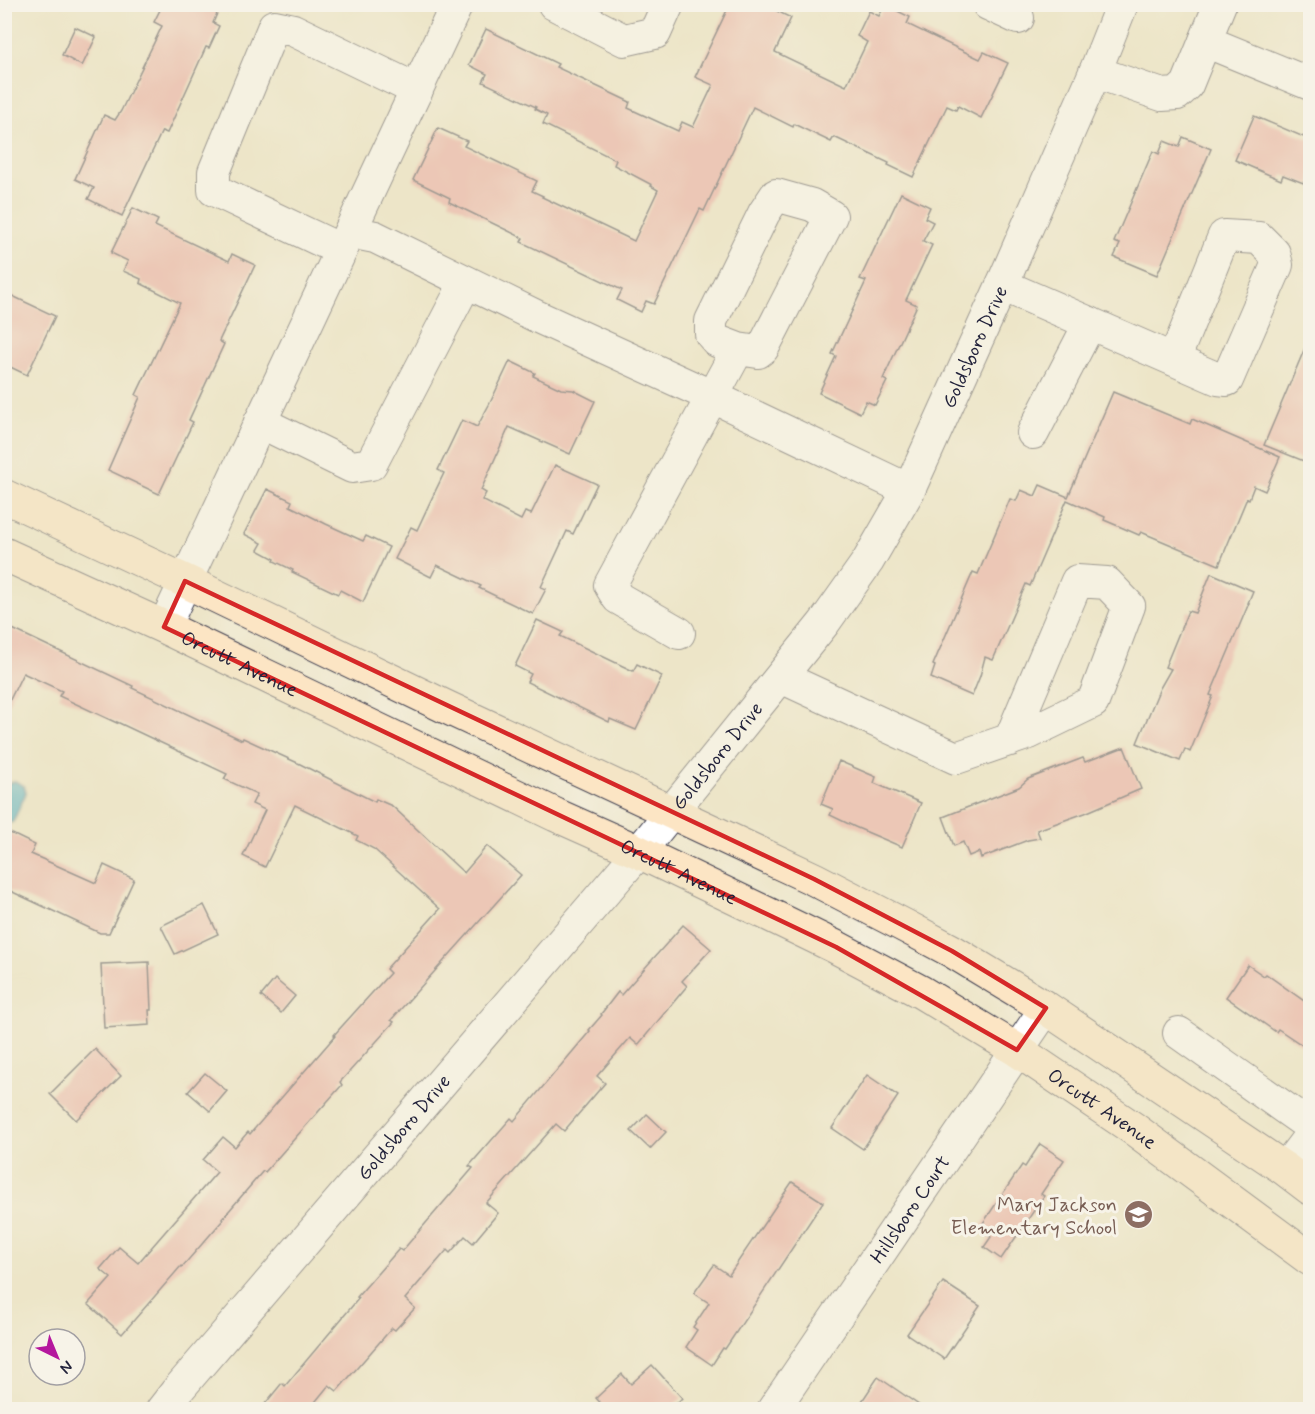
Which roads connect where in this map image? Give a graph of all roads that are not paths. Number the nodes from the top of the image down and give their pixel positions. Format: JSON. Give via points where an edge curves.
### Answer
{"nodes":[{"id":1,"x":457,"y":4,"type":"edge"},
{"id":2,"x":554,"y":4,"type":"edge"},
{"id":3,"x":668,"y":4,"type":"edge"},
{"id":4,"x":988,"y":4,"type":"edge"},
{"id":5,"x":1122,"y":4,"type":"edge"},
{"id":6,"x":1220,"y":4,"type":"edge"},
{"id":7,"x":1018,"y":18,"type":"dead end"},
{"id":8,"x":1205,"y":41,"type":"junction"},
{"id":9,"x":1095,"y":72,"type":"junction"},
{"id":10,"x":1311,"y":84,"type":"edge"},
{"id":11,"x":417,"y":90,"type":"junction"},
{"id":12,"x":346,"y":241,"type":"junction"},
{"id":13,"x":466,"y":282,"type":"junction"},
{"id":14,"x":1002,"y":285,"type":"junction"},
{"id":15,"x":1090,"y":324,"type":"junction"},
{"id":16,"x":738,"y":349,"type":"junction"},
{"id":17,"x":1174,"y":360,"type":"dead end"},
{"id":18,"x":711,"y":396,"type":"junction"},
{"id":19,"x":261,"y":422,"type":"junction"},
{"id":20,"x":1033,"y":433,"type":"dead end"},
{"id":21,"x":909,"y":490,"type":"junction"},
{"id":22,"x":4,"y":496,"type":"edge"},
{"id":23,"x":4,"y":554,"type":"edge"},
{"id":24,"x":185,"y":581,"type":"junction"},
{"id":25,"x":164,"y":627,"type":"junction"},
{"id":26,"x":679,"y":633,"type":"dead end"},
{"id":27,"x":781,"y":676,"type":"junction"},
{"id":28,"x":1010,"y":740,"type":"junction"},
{"id":29,"x":672,"y":812,"type":"junction"},
{"id":30,"x":639,"y":852,"type":"junction"},
{"id":31,"x":1046,"y":1008,"type":"junction"},
{"id":32,"x":1179,"y":1033,"type":"dead end"},
{"id":33,"x":1017,"y":1050,"type":"junction"},
{"id":34,"x":1311,"y":1126,"type":"edge"},
{"id":35,"x":1311,"y":1136,"type":"edge"},
{"id":36,"x":1298,"y":1179,"type":"edge"},
{"id":37,"x":1311,"y":1260,"type":"edge"},
{"id":38,"x":162,"y":1410,"type":"edge"},
{"id":39,"x":773,"y":1410,"type":"edge"}],
"edges":[{"from":1,"to":11,"type":"street"},
{"from":2,"to":3,"type":"street","via":[[624,40],[655,33]]},
{"from":4,"to":7,"type":"street"},
{"from":5,"to":9,"type":"street","name":"Goldsboro Drive"},
{"from":6,"to":8,"type":"street"},
{"from":8,"to":9,"type":"street","via":[[1187,85],[1178,94],[1162,95]]},
{"from":8,"to":10,"type":"street"},
{"from":9,"to":14,"type":"street","name":"Goldsboro Drive"},
{"from":11,"to":12,"type":"street"},
{"from":11,"to":12,"type":"street","via":[[293,30],[274,26],[214,172],[214,190]]},
{"from":12,"to":13,"type":"street","via":[[375,237]]},
{"from":12,"to":19,"type":"street"},
{"from":13,"to":18,"type":"street"},
{"from":13,"to":19,"type":"street","via":[[371,464],[352,467]]},
{"from":14,"to":15,"type":"street"},
{"from":14,"to":21,"type":"street","name":"Goldsboro Drive"},
{"from":15,"to":17,"type":"street"},
{"from":15,"to":20,"type":"street"},
{"from":16,"to":16,"type":"street","via":[[758,352],[763,348],[831,216],[812,205],[776,195],[711,321],[711,334],[717,342]]},
{"from":16,"to":18,"type":"street"},
{"from":18,"to":21,"type":"street"},
{"from":18,"to":26,"type":"street","via":[[610,585],[618,598]]},
{"from":19,"to":24,"type":"street"},
{"from":21,"to":27,"type":"street","name":"Goldsboro Drive","via":[[868,561]]},
{"from":22,"to":24,"type":"main road"},
{"from":23,"to":25,"type":"main road","name":"Orcutt Avenue"},
{"from":24,"to":25,"type":"street"},
{"from":24,"to":29,"type":"main road"},
{"from":25,"to":30,"type":"main road","name":"Orcutt Avenue"},
{"from":27,"to":28,"type":"street","via":[[956,758]]},
{"from":27,"to":29,"type":"street","name":"Goldsboro Drive"},
{"from":28,"to":28,"type":"street","via":[[1093,702],[1129,606],[1107,583],[1077,581]]},
{"from":29,"to":30,"type":"street","name":"Goldsboro Drive"},
{"from":29,"to":31,"type":"main road","via":[[905,926]]},
{"from":30,"to":33,"type":"main road","name":"Orcutt Avenue","via":[[836,946]]},
{"from":30,"to":38,"type":"street","name":"Goldsboro Drive"},
{"from":31,"to":33,"type":"street","name":"Hillsboro Court"},
{"from":31,"to":36,"type":"main road"},
{"from":32,"to":34,"type":"street"},
{"from":33,"to":37,"type":"main road","name":"Orcutt Avenue","via":[[1134,1129]]},
{"from":33,"to":39,"type":"street","name":"Hillsboro Court"},
{"from":35,"to":36,"type":"street"}]}
